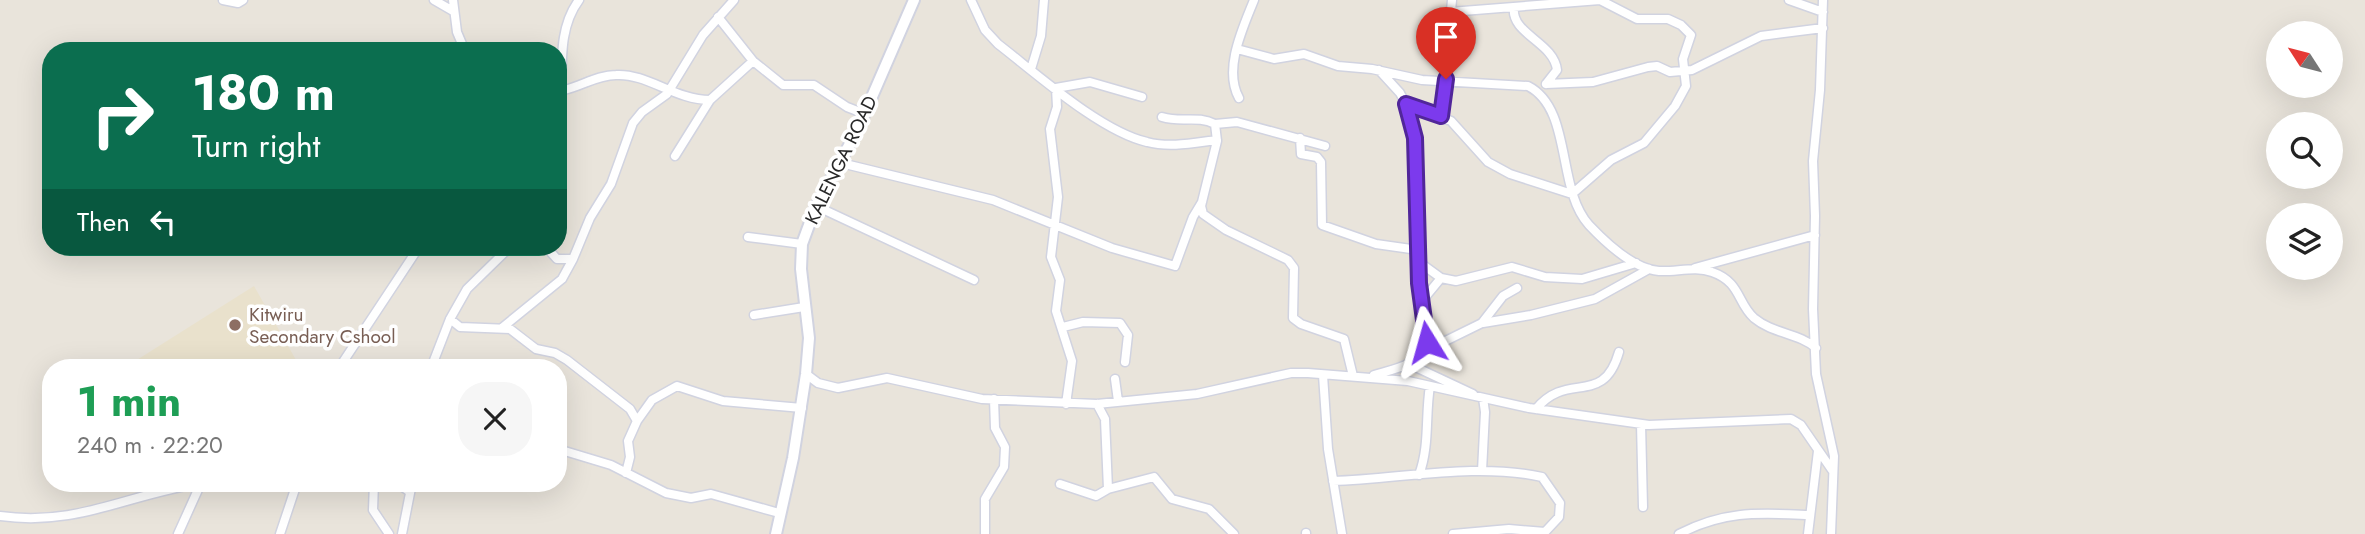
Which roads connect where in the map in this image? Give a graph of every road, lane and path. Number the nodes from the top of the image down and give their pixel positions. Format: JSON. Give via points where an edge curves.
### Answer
{"nodes":[{"id":1,"x":223,"y":0,"type":"edge"},
{"id":2,"x":243,"y":0,"type":"edge"},
{"id":3,"x":434,"y":0,"type":"edge"},
{"id":4,"x":453,"y":0,"type":"edge"},
{"id":5,"x":579,"y":0,"type":"edge"},
{"id":6,"x":734,"y":0,"type":"edge"},
{"id":7,"x":914,"y":0,"type":"edge"},
{"id":8,"x":971,"y":0,"type":"edge"},
{"id":9,"x":1044,"y":0,"type":"edge"},
{"id":10,"x":1254,"y":0,"type":"edge"},
{"id":11,"x":1452,"y":0,"type":"edge"},
{"id":12,"x":1616,"y":0,"type":"edge"},
{"id":13,"x":1789,"y":0,"type":"edge"},
{"id":14,"x":1824,"y":0,"type":"edge"},
{"id":15,"x":1600,"y":1,"type":"edge"},
{"id":16,"x":1514,"y":7,"type":"junction"},
{"id":17,"x":453,"y":10,"type":"junction"},
{"id":18,"x":1450,"y":12,"type":"junction"},
{"id":19,"x":1823,"y":12,"type":"junction"},
{"id":20,"x":718,"y":18,"type":"junction"},
{"id":21,"x":1823,"y":29,"type":"junction"},
{"id":22,"x":462,"y":42,"type":"edge"},
{"id":23,"x":565,"y":42,"type":"edge"},
{"id":24,"x":1237,"y":49,"type":"junction"},
{"id":25,"x":752,"y":61,"type":"junction"},
{"id":26,"x":1031,"y":69,"type":"junction"},
{"id":27,"x":1379,"y":70,"type":"junction"},
{"id":28,"x":1683,"y":70,"type":"junction"},
{"id":29,"x":1446,"y":79,"type":"junction"},
{"id":30,"x":1546,"y":84,"type":"junction"},
{"id":31,"x":1056,"y":88,"type":"junction"},
{"id":32,"x":567,"y":89,"type":"edge"},
{"id":33,"x":1536,"y":90,"type":"junction"},
{"id":34,"x":669,"y":92,"type":"junction"},
{"id":35,"x":1142,"y":97,"type":"dead end"},
{"id":36,"x":1239,"y":99,"type":"dead end"},
{"id":37,"x":710,"y":100,"type":"junction"},
{"id":38,"x":1406,"y":104,"type":"junction"},
{"id":39,"x":865,"y":114,"type":"junction"},
{"id":40,"x":1441,"y":116,"type":"junction"},
{"id":41,"x":1162,"y":117,"type":"dead end"},
{"id":42,"x":1215,"y":124,"type":"junction"},
{"id":43,"x":1300,"y":138,"type":"junction"},
{"id":44,"x":1217,"y":140,"type":"junction"},
{"id":45,"x":1325,"y":146,"type":"dead end"},
{"id":46,"x":675,"y":156,"type":"dead end"},
{"id":47,"x":841,"y":163,"type":"junction"},
{"id":48,"x":1572,"y":194,"type":"junction"},
{"id":49,"x":1202,"y":202,"type":"junction"},
{"id":50,"x":816,"y":205,"type":"junction"},
{"id":51,"x":1053,"y":224,"type":"junction"},
{"id":52,"x":1815,"y":235,"type":"junction"},
{"id":53,"x":748,"y":237,"type":"dead end"},
{"id":54,"x":802,"y":244,"type":"junction"},
{"id":55,"x":1418,"y":250,"type":"junction"},
{"id":56,"x":413,"y":256,"type":"edge"},
{"id":57,"x":501,"y":256,"type":"edge"},
{"id":58,"x":554,"y":256,"type":"edge"},
{"id":59,"x":573,"y":259,"type":"junction"},
{"id":60,"x":1419,"y":262,"type":"junction"},
{"id":61,"x":1636,"y":263,"type":"junction"},
{"id":62,"x":1649,"y":268,"type":"junction"},
{"id":63,"x":1688,"y":270,"type":"junction"},
{"id":64,"x":1441,"y":278,"type":"junction"},
{"id":65,"x":974,"y":280,"type":"dead end"},
{"id":66,"x":1517,"y":288,"type":"dead end"},
{"id":67,"x":1422,"y":301,"type":"junction"},
{"id":68,"x":804,"y":307,"type":"junction"},
{"id":69,"x":754,"y":315,"type":"dead end"},
{"id":70,"x":450,"y":318,"type":"junction"},
{"id":71,"x":1483,"y":323,"type":"junction"},
{"id":72,"x":503,"y":327,"type":"junction"},
{"id":73,"x":1063,"y":327,"type":"junction"},
{"id":74,"x":1816,"y":348,"type":"junction"},
{"id":75,"x":1425,"y":351,"type":"junction"},
{"id":76,"x":1619,"y":352,"type":"dead end"},
{"id":77,"x":345,"y":359,"type":"edge"},
{"id":78,"x":434,"y":359,"type":"edge"},
{"id":79,"x":565,"y":359,"type":"edge"},
{"id":80,"x":567,"y":360,"type":"edge"},
{"id":81,"x":1125,"y":362,"type":"dead end"},
{"id":82,"x":1409,"y":364,"type":"junction"},
{"id":83,"x":806,"y":374,"type":"junction"},
{"id":84,"x":1323,"y":375,"type":"junction"},
{"id":85,"x":1353,"y":376,"type":"junction"},
{"id":86,"x":1368,"y":377,"type":"junction"},
{"id":87,"x":1115,"y":379,"type":"dead end"},
{"id":88,"x":1430,"y":386,"type":"junction"},
{"id":89,"x":1480,"y":398,"type":"junction"},
{"id":90,"x":994,"y":399,"type":"junction"},
{"id":91,"x":1118,"y":401,"type":"junction"},
{"id":92,"x":1066,"y":404,"type":"junction"},
{"id":93,"x":1097,"y":404,"type":"junction"},
{"id":94,"x":802,"y":408,"type":"junction"},
{"id":95,"x":1536,"y":410,"type":"junction"},
{"id":96,"x":636,"y":421,"type":"junction"},
{"id":97,"x":1641,"y":424,"type":"junction"},
{"id":98,"x":1818,"y":451,"type":"junction"},
{"id":99,"x":567,"y":452,"type":"edge"},
{"id":100,"x":1832,"y":470,"type":"junction"},
{"id":101,"x":1482,"y":471,"type":"junction"},
{"id":102,"x":626,"y":473,"type":"junction"},
{"id":103,"x":1419,"y":475,"type":"junction"},
{"id":104,"x":1334,"y":481,"type":"junction"},
{"id":105,"x":1060,"y":484,"type":"dead end"},
{"id":106,"x":1108,"y":489,"type":"junction"},
{"id":107,"x":152,"y":492,"type":"edge"},
{"id":108,"x":197,"y":492,"type":"edge"},
{"id":109,"x":294,"y":492,"type":"edge"},
{"id":110,"x":374,"y":492,"type":"edge"},
{"id":111,"x":410,"y":492,"type":"edge"},
{"id":112,"x":1643,"y":507,"type":"dead end"},
{"id":113,"x":779,"y":513,"type":"junction"},
{"id":114,"x":1809,"y":515,"type":"junction"},
{"id":115,"x":0,"y":516,"type":"edge"},
{"id":116,"x":178,"y":534,"type":"edge"},
{"id":117,"x":280,"y":534,"type":"edge"},
{"id":118,"x":388,"y":534,"type":"edge"},
{"id":119,"x":402,"y":534,"type":"edge"},
{"id":120,"x":776,"y":534,"type":"edge"},
{"id":121,"x":985,"y":534,"type":"edge"},
{"id":122,"x":1234,"y":534,"type":"edge"},
{"id":123,"x":1342,"y":534,"type":"edge"},
{"id":124,"x":1453,"y":534,"type":"edge"},
{"id":125,"x":1679,"y":534,"type":"edge"},
{"id":126,"x":1808,"y":534,"type":"edge"},
{"id":127,"x":1831,"y":534,"type":"edge"}],
"edges":[{"from":1,"to":2,"type":"street"},
{"from":3,"to":17,"type":"street"},
{"from":4,"to":17,"type":"street"},
{"from":5,"to":23,"type":"street"},
{"from":6,"to":20,"type":"street"},
{"from":7,"to":39,"type":"main road","name":"KALENGA ROAD"},
{"from":8,"to":26,"type":"street","via":[[998,44]]},
{"from":9,"to":26,"type":"street","via":[[1041,36]]},
{"from":10,"to":24,"type":"street"},
{"from":11,"to":18,"type":"street"},
{"from":12,"to":15,"type":"street"},
{"from":13,"to":19,"type":"street"},
{"from":14,"to":19,"type":"street"},
{"from":15,"to":16,"type":"street"},
{"from":15,"to":28,"type":"street","via":[[1631,18],[1655,17],[1681,24],[1692,37]]},
{"from":16,"to":18,"type":"street"},
{"from":16,"to":30,"type":"street","via":[[1517,21],[1554,58],[1557,70]]},
{"from":17,"to":22,"type":"street"},
{"from":18,"to":29,"type":"street"},
{"from":19,"to":21,"type":"street"},
{"from":20,"to":25,"type":"street"},
{"from":20,"to":34,"type":"street"},
{"from":21,"to":28,"type":"street","via":[[1761,36],[1705,66]]},
{"from":21,"to":52,"type":"street","via":[[1813,161]]},
{"from":24,"to":27,"type":"street","via":[[1274,59],[1304,54],[1338,66]]},
{"from":24,"to":36,"type":"street","via":[[1233,85]]},
{"from":25,"to":37,"type":"street"},
{"from":25,"to":39,"type":"street","via":[[783,85],[814,85]]},
{"from":26,"to":31,"type":"street"},
{"from":27,"to":29,"type":"street","via":[[1422,80]]},
{"from":27,"to":38,"type":"street"},
{"from":28,"to":30,"type":"street","via":[[1670,72],[1657,66],[1593,82]]},
{"from":28,"to":48,"type":"street","via":[[1684,92],[1648,139],[1611,160]]},
{"from":29,"to":33,"type":"street","via":[[1521,84]]},
{"from":29,"to":40,"type":"street"},
{"from":30,"to":33,"type":"street"},
{"from":31,"to":35,"type":"street","via":[[1090,82]]},
{"from":31,"to":44,"type":"street","via":[[1109,126],[1146,142],[1166,145]]},
{"from":31,"to":51,"type":"street","via":[[1051,129],[1058,197]]},
{"from":32,"to":34,"type":"street","via":[[618,74]]},
{"from":33,"to":48,"type":"street","via":[[1558,129]]},
{"from":34,"to":37,"type":"street"},
{"from":34,"to":59,"type":"street","via":[[633,123],[611,184],[594,209]]},
{"from":37,"to":46,"type":"street"},
{"from":38,"to":40,"type":"street"},
{"from":38,"to":55,"type":"street","via":[[1415,138]]},
{"from":39,"to":47,"type":"main road","name":"KALENGA ROAD"},
{"from":40,"to":48,"type":"street","via":[[1488,162]]},
{"from":41,"to":42,"type":"street","via":[[1179,122],[1199,118]]},
{"from":42,"to":43,"type":"street","via":[[1237,122]]},
{"from":42,"to":44,"type":"street"},
{"from":43,"to":45,"type":"street"},
{"from":43,"to":55,"type":"street","via":[[1301,154],[1321,162],[1322,225],[1366,242]]},
{"from":44,"to":49,"type":"street"},
{"from":47,"to":50,"type":"main road","name":"KALENGA ROAD"},
{"from":47,"to":51,"type":"street","via":[[993,200]]},
{"from":48,"to":61,"type":"street","via":[[1588,224]]},
{"from":49,"to":51,"type":"street","via":[[1175,266]]},
{"from":49,"to":85,"type":"street","via":[[1203,214],[1214,224],[1292,263],[1293,318],[1344,339]]},
{"from":50,"to":54,"type":"main road","name":"KALENGA ROAD"},
{"from":50,"to":65,"type":"street"},
{"from":51,"to":73,"type":"street","via":[[1051,257],[1060,280],[1055,305]]},
{"from":52,"to":63,"type":"street"},
{"from":52,"to":74,"type":"street"},
{"from":53,"to":54,"type":"street"},
{"from":54,"to":68,"type":"main road","name":"KALENGA ROAD"},
{"from":55,"to":60,"type":"street"},
{"from":56,"to":77,"type":"street"},
{"from":57,"to":70,"type":"street","via":[[467,289]]},
{"from":58,"to":59,"type":"street"},
{"from":59,"to":72,"type":"street","via":[[562,279]]},
{"from":60,"to":64,"type":"street"},
{"from":60,"to":67,"type":"street"},
{"from":61,"to":62,"type":"street"},
{"from":61,"to":64,"type":"street","via":[[1582,279],[1545,277],[1512,267],[1465,280]]},
{"from":62,"to":63,"type":"street"},
{"from":62,"to":71,"type":"street","via":[[1595,299]]},
{"from":63,"to":74,"type":"street","via":[[1713,272],[1726,279],[1760,322]]},
{"from":64,"to":67,"type":"street"},
{"from":66,"to":71,"type":"street","via":[[1503,296]]},
{"from":67,"to":75,"type":"street"},
{"from":68,"to":69,"type":"street"},
{"from":68,"to":83,"type":"main road","name":"KALENGA ROAD","via":[[809,338]]},
{"from":70,"to":72,"type":"street","via":[[460,327]]},
{"from":70,"to":78,"type":"street"},
{"from":71,"to":75,"type":"street"},
{"from":72,"to":79,"type":"street","via":[[536,349]]},
{"from":73,"to":81,"type":"street","via":[[1083,322],[1120,323],[1128,335]]},
{"from":73,"to":92,"type":"street","via":[[1072,360]]},
{"from":74,"to":100,"type":"street","via":[[1816,374],[1832,436]]},
{"from":75,"to":82,"type":"street"},
{"from":76,"to":95,"type":"street","via":[[1604,381],[1560,390]]},
{"from":80,"to":96,"type":"street","via":[[628,407]]},
{"from":82,"to":86,"type":"street"},
{"from":82,"to":89,"type":"street"},
{"from":83,"to":90,"type":"street","via":[[828,387],[887,379]]},
{"from":83,"to":94,"type":"main road","name":"KALENGA ROAD"},
{"from":84,"to":85,"type":"street"},
{"from":84,"to":91,"type":"street","via":[[1291,373],[1197,394]]},
{"from":84,"to":104,"type":"street"},
{"from":85,"to":86,"type":"street"},
{"from":86,"to":88,"type":"street"},
{"from":87,"to":91,"type":"street"},
{"from":88,"to":89,"type":"street"},
{"from":88,"to":103,"type":"street","via":[[1425,414],[1428,444]]},
{"from":89,"to":95,"type":"street"},
{"from":89,"to":101,"type":"street","via":[[1485,412]]},
{"from":90,"to":92,"type":"street"},
{"from":90,"to":121,"type":"street","via":[[995,428],[1005,447],[1004,467],[985,499]]},
{"from":91,"to":93,"type":"street"},
{"from":92,"to":93,"type":"street"},
{"from":93,"to":106,"type":"street","via":[[1105,419]]},
{"from":94,"to":96,"type":"street","via":[[723,401],[677,386],[652,400]]},
{"from":94,"to":113,"type":"main road","name":"KALENGA ROAD"},
{"from":95,"to":97,"type":"street"},
{"from":96,"to":102,"type":"street","via":[[628,441]]},
{"from":97,"to":98,"type":"street","via":[[1791,419],[1801,425]]},
{"from":97,"to":112,"type":"street"},
{"from":98,"to":100,"type":"street"},
{"from":98,"to":114,"type":"street"},
{"from":99,"to":102,"type":"street"},
{"from":100,"to":127,"type":"street"},
{"from":101,"to":103,"type":"street"},
{"from":101,"to":124,"type":"street","via":[[1542,477],[1560,503],[1559,517],[1542,532],[1509,529]]},
{"from":102,"to":113,"type":"street","via":[[666,493],[691,498],[712,494]]},
{"from":103,"to":104,"type":"street"},
{"from":104,"to":123,"type":"street"},
{"from":105,"to":106,"type":"street","via":[[1094,496]]},
{"from":106,"to":122,"type":"street","via":[[1154,477],[1172,499],[1209,509]]},
{"from":107,"to":115,"type":"street","via":[[97,511],[55,519]]},
{"from":108,"to":116,"type":"street"},
{"from":109,"to":117,"type":"street"},
{"from":110,"to":118,"type":"street","via":[[373,510]]},
{"from":111,"to":119,"type":"street"},
{"from":113,"to":120,"type":"main road","name":"KALENGA ROAD"},
{"from":114,"to":125,"type":"street","via":[[1735,514],[1713,518]]},
{"from":114,"to":126,"type":"street"}]}
